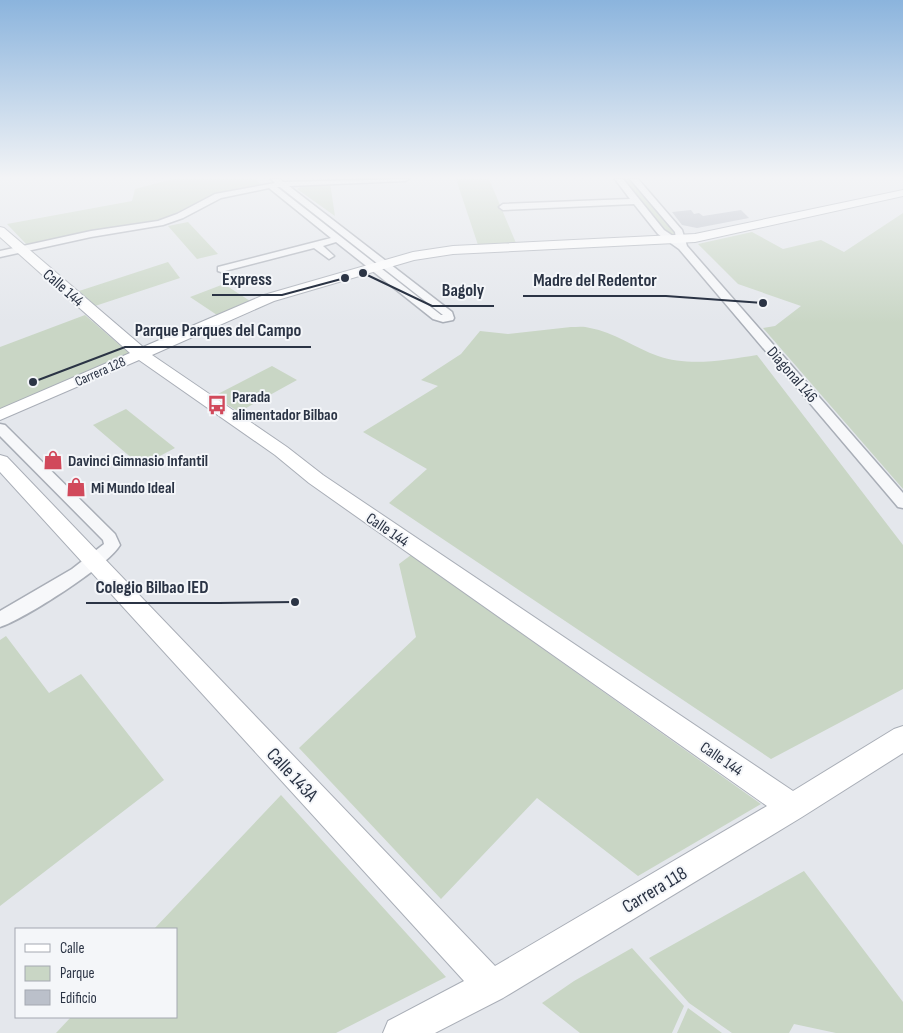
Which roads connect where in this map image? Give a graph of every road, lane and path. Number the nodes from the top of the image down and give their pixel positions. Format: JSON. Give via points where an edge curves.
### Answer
{"nodes":[{"id":1,"x":139,"y":227,"type":"edge"},
{"id":2,"x":325,"y":227,"type":"edge"},
{"id":3,"x":332,"y":227,"type":"edge"},
{"id":4,"x":657,"y":227,"type":"edge"},
{"id":5,"x":675,"y":227,"type":"edge"},
{"id":6,"x":744,"y":227,"type":"edge"},
{"id":7,"x":0,"y":231,"type":"edge"},
{"id":8,"x":338,"y":239,"type":"junction"},
{"id":9,"x":678,"y":241,"type":"junction"},
{"id":10,"x":315,"y":244,"type":"junction"},
{"id":11,"x":22,"y":250,"type":"junction"},
{"id":12,"x":0,"y":254,"type":"edge"},
{"id":13,"x":329,"y":256,"type":"dead end"},
{"id":14,"x":379,"y":265,"type":"junction"},
{"id":15,"x":221,"y":269,"type":"dead end"},
{"id":16,"x":141,"y":354,"type":"junction"},
{"id":17,"x":0,"y":416,"type":"edge"},
{"id":18,"x":0,"y":428,"type":"edge"},
{"id":19,"x":0,"y":461,"type":"edge"},
{"id":20,"x":903,"y":502,"type":"edge"},
{"id":21,"x":94,"y":562,"type":"junction"},
{"id":22,"x":0,"y":620,"type":"edge"},
{"id":23,"x":903,"y":738,"type":"edge"},
{"id":24,"x":792,"y":806,"type":"junction"},
{"id":25,"x":491,"y":986,"type":"junction"},
{"id":26,"x":407,"y":1031,"type":"edge"}],
"edges":[{"from":1,"to":11,"type":"street","via":[[91,234]]},
{"from":2,"to":8,"type":"street"},
{"from":3,"to":14,"type":"street"},
{"from":4,"to":9,"type":"street","name":"Diagonal 146"},
{"from":5,"to":9,"type":"street","name":"Diagonal 146","via":[[679,232]]},
{"from":6,"to":9,"type":"street","name":"Carrera 128"},
{"from":7,"to":11,"type":"street","name":"Calle 144"},
{"from":8,"to":10,"type":"street"},
{"from":8,"to":14,"type":"street"},
{"from":9,"to":14,"type":"street","name":"Carrera 128","via":[[439,251]]},
{"from":9,"to":20,"type":"street","name":"Diagonal 146"},
{"from":10,"to":13,"type":"street"},
{"from":10,"to":15,"type":"street"},
{"from":11,"to":12,"type":"street"},
{"from":11,"to":16,"type":"street","name":"Calle 144"},
{"from":14,"to":14,"type":"street","via":[[437,317],[449,318],[448,314]]},
{"from":14,"to":16,"type":"street","name":"Carrera 128","via":[[280,293]]},
{"from":16,"to":17,"type":"street","name":"Carrera 128"},
{"from":16,"to":24,"type":"street","name":"Calle 144","via":[[281,451],[338,495]]},
{"from":18,"to":21,"type":"street","via":[[110,538],[112,545],[109,550]]},
{"from":19,"to":21,"type":"street","name":"Calle 143A"},
{"from":21,"to":22,"type":"street"},
{"from":21,"to":25,"type":"street","name":"Calle 143A"},
{"from":23,"to":24,"type":"street","name":"Carrera 118"},
{"from":24,"to":25,"type":"street","name":"Carrera 118"},
{"from":25,"to":26,"type":"street","name":"Carrera 118"}]}
